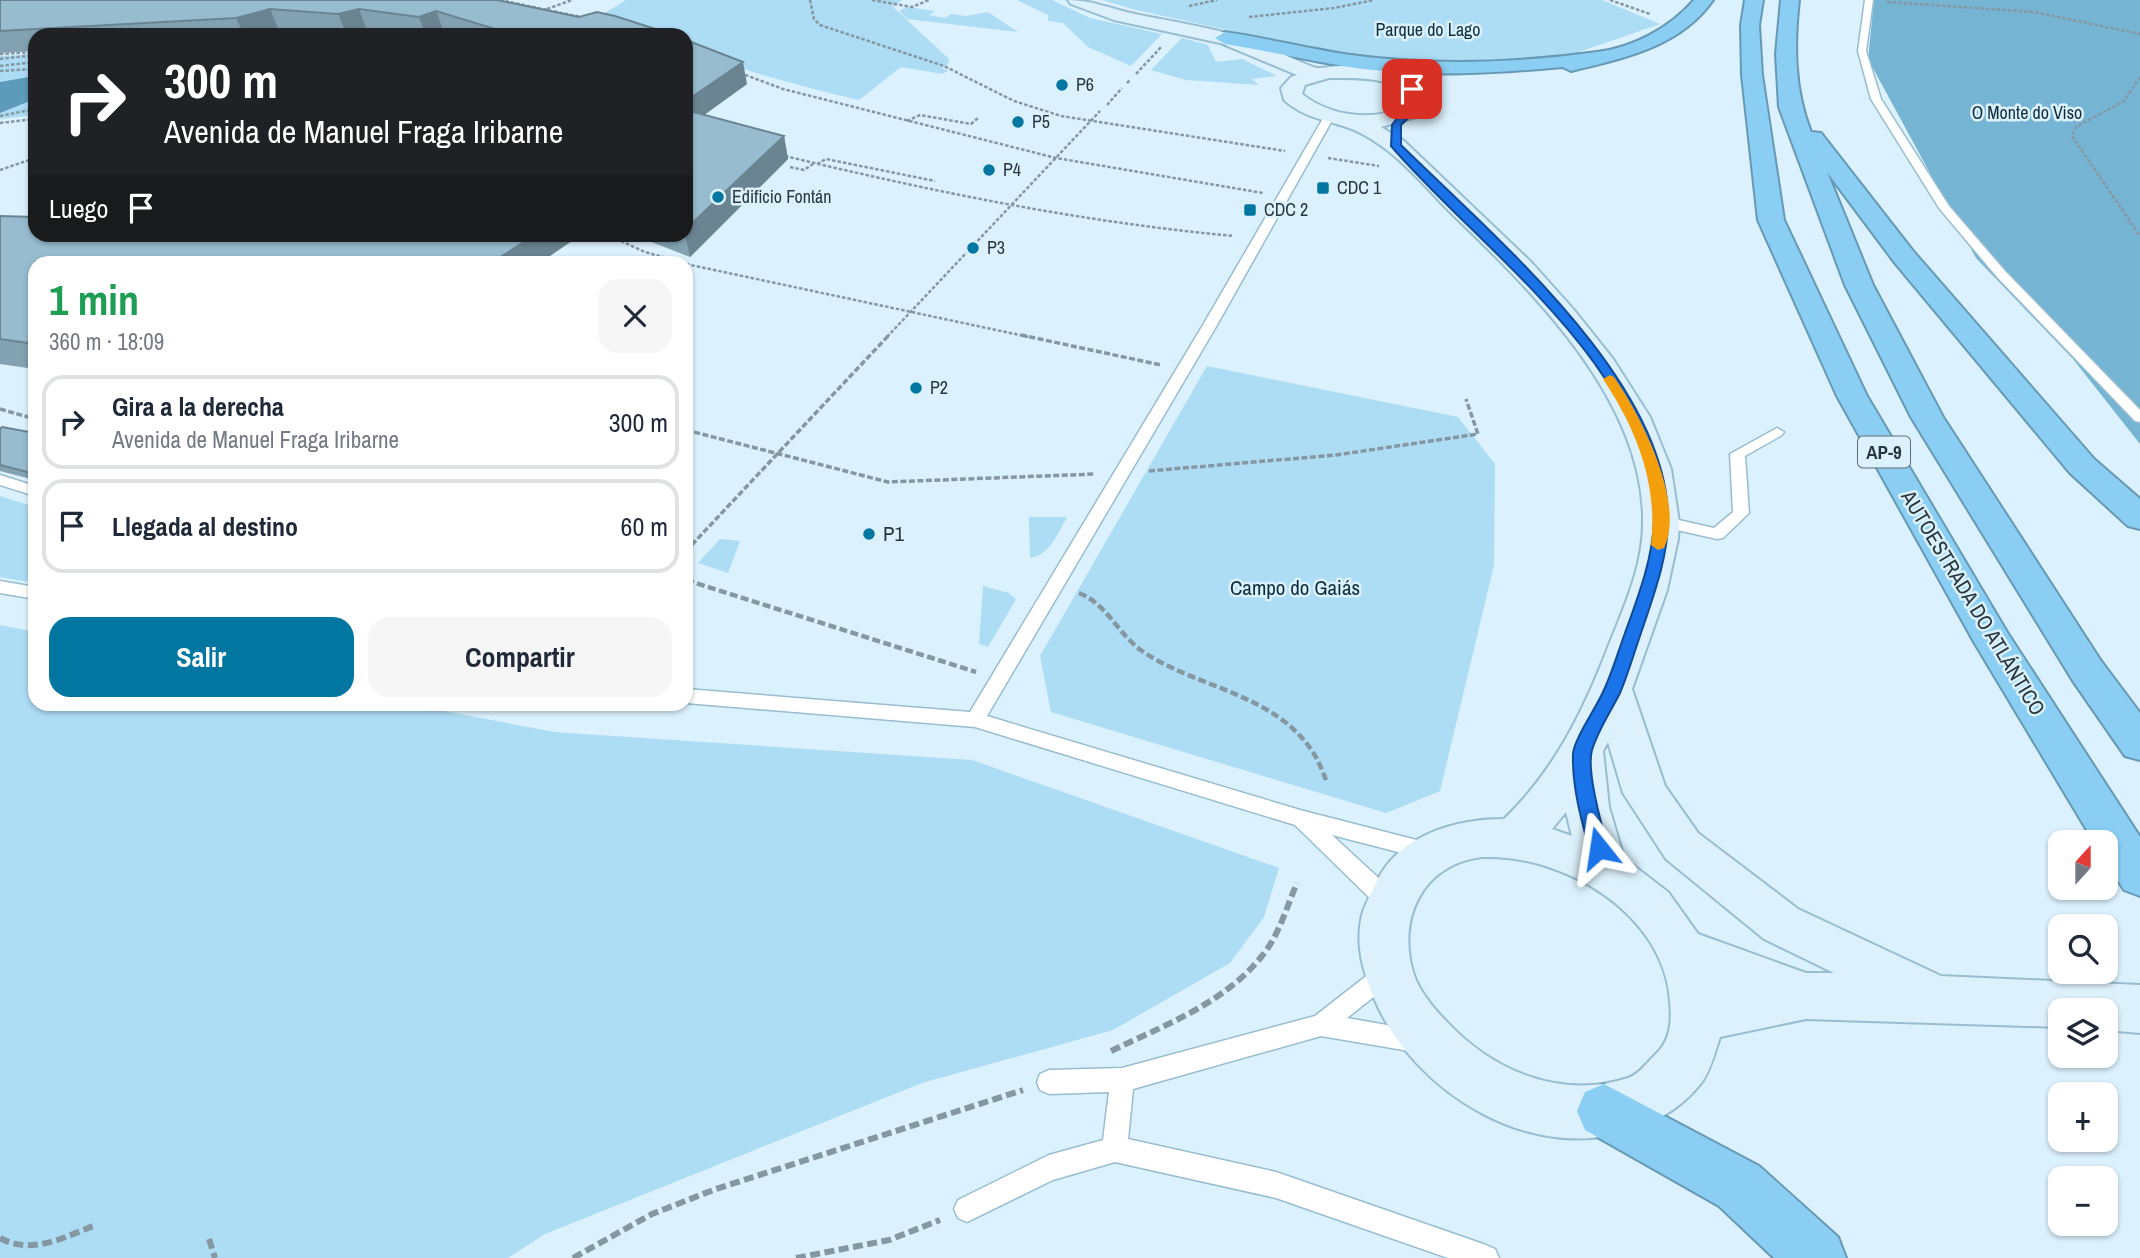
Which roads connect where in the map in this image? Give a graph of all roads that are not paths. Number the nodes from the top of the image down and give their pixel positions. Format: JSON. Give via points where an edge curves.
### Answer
{"nodes":[{"id":1,"x":1077,"y":0,"type":"edge"},
{"id":2,"x":1704,"y":0,"type":"edge"},
{"id":3,"x":1754,"y":0,"type":"edge"},
{"id":4,"x":1790,"y":0,"type":"edge"},
{"id":5,"x":1868,"y":1,"type":"edge"},
{"id":6,"x":1225,"y":38,"type":"junction"},
{"id":7,"x":1597,"y":58,"type":"junction"},
{"id":8,"x":1312,"y":75,"type":"junction"},
{"id":9,"x":1401,"y":82,"type":"junction"},
{"id":10,"x":1790,"y":107,"type":"junction"},
{"id":11,"x":1403,"y":116,"type":"junction"},
{"id":12,"x":1339,"y":119,"type":"junction"},
{"id":13,"x":1388,"y":156,"type":"junction"},
{"id":14,"x":2140,"y":418,"type":"edge"},
{"id":15,"x":1777,"y":432,"type":"dead end"},
{"id":16,"x":0,"y":480,"type":"edge"},
{"id":17,"x":28,"y":489,"type":"edge"},
{"id":18,"x":2140,"y":518,"type":"edge"},
{"id":19,"x":1661,"y":521,"type":"junction"},
{"id":20,"x":0,"y":587,"type":"edge"},
{"id":21,"x":28,"y":592,"type":"edge"},
{"id":22,"x":1612,"y":690,"type":"junction"},
{"id":23,"x":693,"y":696,"type":"edge"},
{"id":24,"x":975,"y":720,"type":"junction"},
{"id":25,"x":2140,"y":744,"type":"edge"},
{"id":26,"x":1582,"y":752,"type":"junction"},
{"id":27,"x":1300,"y":818,"type":"junction"},
{"id":28,"x":1514,"y":838,"type":"junction"},
{"id":29,"x":1434,"y":852,"type":"junction"},
{"id":30,"x":1604,"y":869,"type":"junction"},
{"id":31,"x":2140,"y":876,"type":"edge"},
{"id":32,"x":1389,"y":902,"type":"junction"},
{"id":33,"x":1682,"y":950,"type":"junction"},
{"id":34,"x":1388,"y":972,"type":"junction"},
{"id":35,"x":1806,"y":996,"type":"junction"},
{"id":36,"x":1937,"y":999,"type":"junction"},
{"id":37,"x":2140,"y":1009,"type":"edge"},
{"id":38,"x":1698,"y":1018,"type":"junction"},
{"id":39,"x":1321,"y":1025,"type":"junction"},
{"id":40,"x":1433,"y":1045,"type":"junction"},
{"id":41,"x":1122,"y":1080,"type":"junction"},
{"id":42,"x":1049,"y":1082,"type":"road end"},
{"id":43,"x":1604,"y":1111,"type":"junction"},
{"id":44,"x":1115,"y":1149,"type":"junction"},
{"id":45,"x":967,"y":1209,"type":"road end"},
{"id":46,"x":1486,"y":1258,"type":"edge"},
{"id":47,"x":1817,"y":1258,"type":"edge"}],
"edges":[{"from":1,"to":6,"type":"street","via":[[1128,18]]},
{"from":2,"to":7,"type":"highway","via":[[1693,15],[1661,37]]},
{"from":3,"to":31,"type":"highway","name":"AUTOESTRADA DO ATLÁNTICO","number":"AP-9","via":[[1752,85],[1771,220],[1852,396],[1993,642]]},
{"from":4,"to":10,"type":"highway","number":"AP-9","via":[[1785,80]]},
{"from":5,"to":14,"type":"lane","via":[[1863,51],[1876,99],[1945,208],[2001,274]]},
{"from":6,"to":7,"type":"highway","via":[[1410,67],[1491,68]]},
{"from":6,"to":8,"type":"street"},
{"from":7,"to":9,"type":"highway","via":[[1479,82]]},
{"from":8,"to":9,"type":"street","via":[[1366,73]]},
{"from":8,"to":12,"type":"street","via":[[1298,81],[1291,96],[1311,111]]},
{"from":9,"to":11,"type":"street","via":[[1419,96],[1414,110]]},
{"from":10,"to":18,"type":"highway","via":[[1913,267],[2082,466]]},
{"from":10,"to":25,"type":"highway","number":"AP-9","via":[[1859,285],[1927,417],[2087,671]]},
{"from":11,"to":12,"type":"street"},
{"from":11,"to":13,"type":"street"},
{"from":12,"to":13,"type":"street","via":[[1368,128]]},
{"from":12,"to":24,"type":"lane","via":[[1284,196]]},
{"from":13,"to":19,"type":"street","via":[[1535,283],[1585,342],[1626,403],[1645,443],[1657,482]]},
{"from":15,"to":19,"type":"lane","via":[[1737,454],[1741,513],[1717,534]]},
{"from":16,"to":17,"type":"lane"},
{"from":19,"to":22,"type":"street","via":[[1650,586]]},
{"from":20,"to":21,"type":"lane"},
{"from":22,"to":26,"type":"street"},
{"from":22,"to":36,"type":"street","via":[[1645,793],[1682,846],[1781,925]]},
{"from":23,"to":24,"type":"lane"},
{"from":24,"to":27,"type":"lane"},
{"from":26,"to":28,"type":"street","via":[[1531,823]]},
{"from":26,"to":30,"type":"street","via":[[1587,807]]},
{"from":27,"to":29,"type":"lane"},
{"from":27,"to":32,"type":"lane"},
{"from":28,"to":29,"type":"street","via":[[1472,839]]},
{"from":28,"to":30,"type":"street","via":[[1560,848]]},
{"from":29,"to":32,"type":"street","via":[[1405,875]]},
{"from":30,"to":33,"type":"street","via":[[1661,919]]},
{"from":32,"to":34,"type":"street","via":[[1382,935]]},
{"from":33,"to":35,"type":"street"},
{"from":33,"to":38,"type":"street","via":[[1694,984]]},
{"from":34,"to":39,"type":"lane"},
{"from":34,"to":40,"type":"street","via":[[1405,1010]]},
{"from":35,"to":36,"type":"street"},
{"from":35,"to":38,"type":"street"},
{"from":36,"to":37,"type":"street"},
{"from":38,"to":43,"type":"street","via":[[1685,1061],[1653,1094]]},
{"from":39,"to":40,"type":"lane"},
{"from":39,"to":41,"type":"lane"},
{"from":40,"to":43,"type":"street","via":[[1490,1089],[1548,1109]]},
{"from":41,"to":42,"type":"lane"},
{"from":41,"to":44,"type":"lane"},
{"from":43,"to":47,"type":"highway","via":[[1739,1186]]},
{"from":44,"to":45,"type":"lane","via":[[1049,1168]]},
{"from":44,"to":46,"type":"lane","via":[[1276,1185]]}]}
